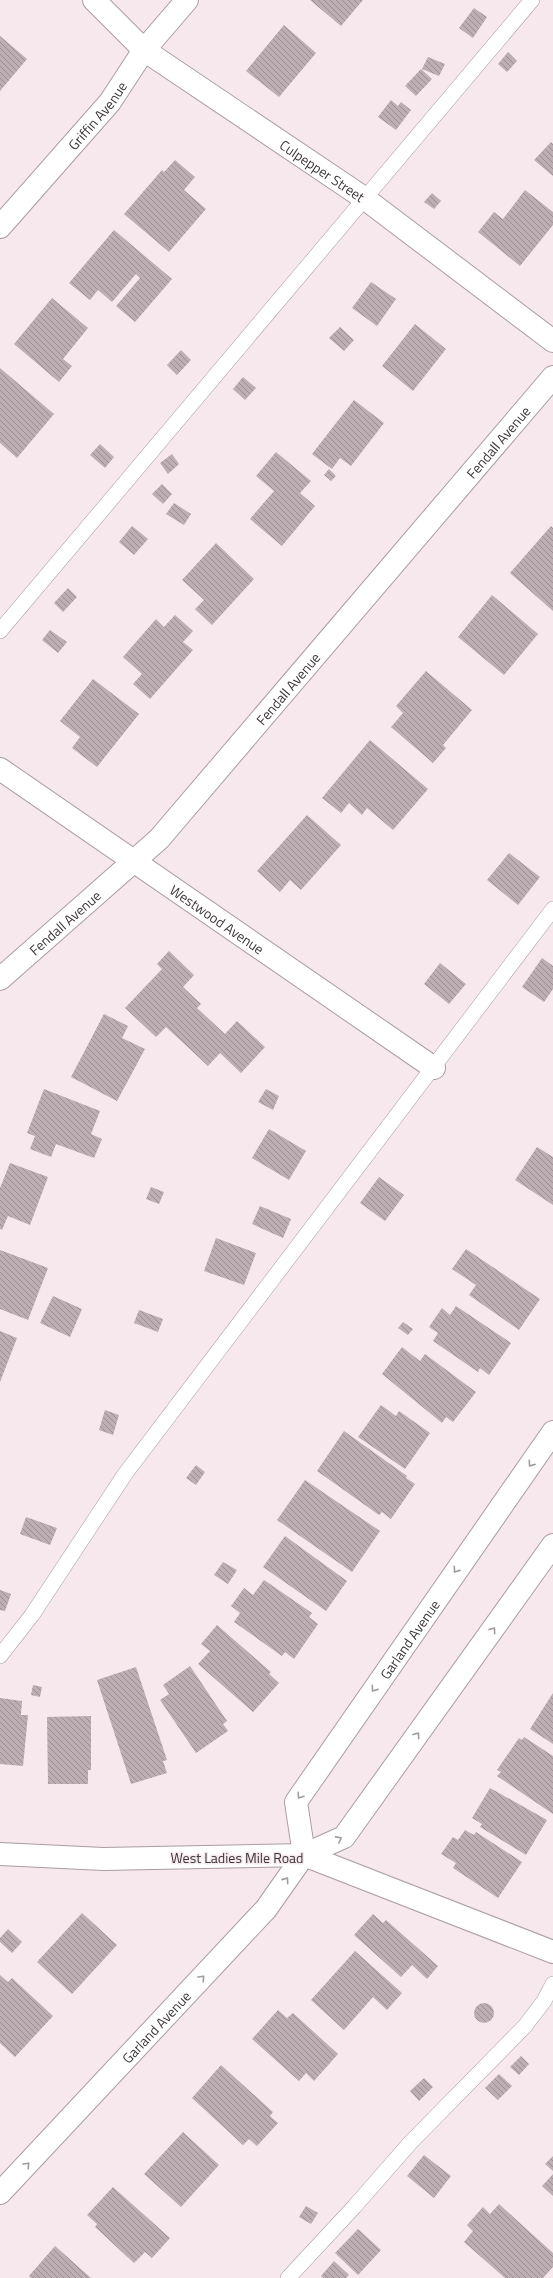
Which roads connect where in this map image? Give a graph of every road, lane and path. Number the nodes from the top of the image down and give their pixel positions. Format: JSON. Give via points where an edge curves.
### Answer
{"nodes":[{"id":1,"x":94,"y":0,"type":"edge"},
{"id":2,"x":187,"y":0,"type":"edge"},
{"id":3,"x":532,"y":0,"type":"edge"},
{"id":4,"x":144,"y":50,"type":"junction"},
{"id":5,"x":364,"y":198,"type":"junction"},
{"id":6,"x":0,"y":227,"type":"edge"},
{"id":7,"x":553,"y":341,"type":"edge"},
{"id":8,"x":553,"y":377,"type":"edge"},
{"id":9,"x":0,"y":631,"type":"edge"},
{"id":10,"x":0,"y":770,"type":"edge"},
{"id":11,"x":135,"y":860,"type":"junction"},
{"id":12,"x":553,"y":909,"type":"edge"},
{"id":13,"x":0,"y":979,"type":"edge"},
{"id":14,"x":434,"y":1068,"type":"junction"},
{"id":15,"x":553,"y":1432,"type":"edge"},
{"id":16,"x":553,"y":1545,"type":"edge"},
{"id":17,"x":0,"y":1656,"type":"edge"},
{"id":18,"x":0,"y":1854,"type":"edge"},
{"id":19,"x":304,"y":1855,"type":"junction"},
{"id":20,"x":553,"y":1952,"type":"edge"},
{"id":21,"x":553,"y":1984,"type":"edge"},
{"id":22,"x":0,"y":2193,"type":"edge"},
{"id":23,"x":288,"y":2278,"type":"edge"}],
"edges":[{"from":1,"to":4,"type":"street","name":"Culpepper Street"},
{"from":2,"to":4,"type":"street","name":"Griffin Avenue"},
{"from":3,"to":5,"type":"lane"},
{"from":4,"to":5,"type":"street","name":"Culpepper Street"},
{"from":4,"to":6,"type":"street","name":"Griffin Avenue","via":[[110,102]]},
{"from":5,"to":7,"type":"street","name":"Culpepper Street"},
{"from":5,"to":9,"type":"lane"},
{"from":8,"to":11,"type":"street","name":"Fendall Avenue","via":[[160,839]]},
{"from":10,"to":11,"type":"street","name":"Westwood Avenue"},
{"from":11,"to":13,"type":"street","name":"Fendall Avenue"},
{"from":11,"to":14,"type":"street","name":"Westwood Avenue"},
{"from":12,"to":14,"type":"lane"},
{"from":14,"to":17,"type":"lane","via":[[130,1468],[32,1615]]},
{"from":15,"to":19,"type":"street","name":"Garland Avenue","one_way":true,"via":[[296,1802]]},
{"from":19,"to":16,"type":"street","one_way":true,"via":[[344,1837]]},
{"from":18,"to":19,"type":"street","name":"West Ladies Mile Road","via":[[103,1859]]},
{"from":19,"to":20,"type":"street","name":"West Ladies Mile Road"},
{"from":22,"to":19,"type":"street","name":"Garland Avenue","one_way":true,"via":[[266,1909]]},
{"from":21,"to":23,"type":"lane","via":[[525,2026],[410,2143]]}]}
